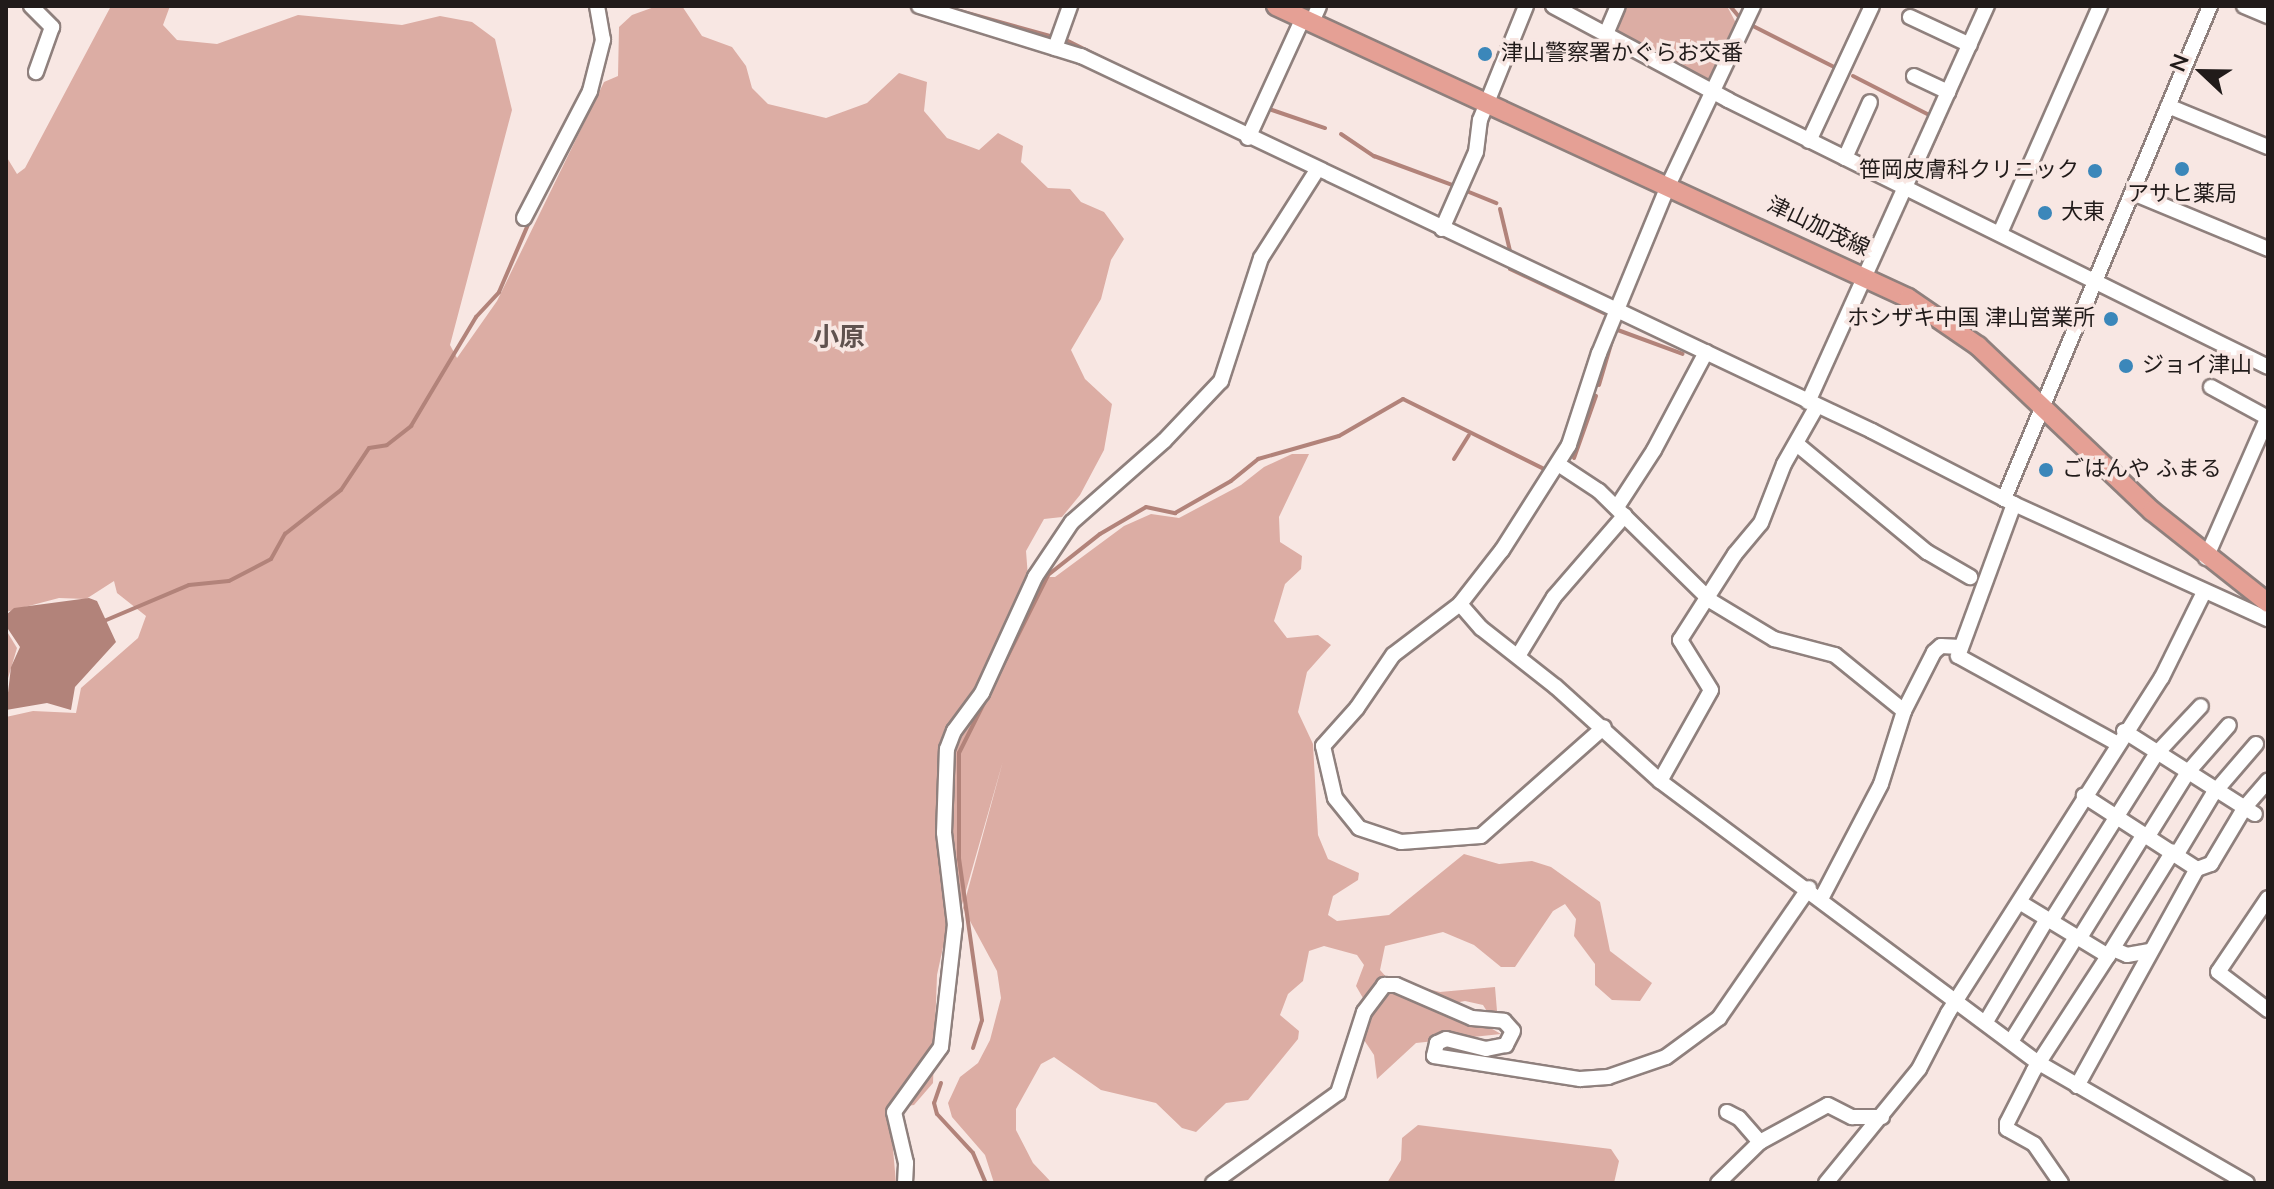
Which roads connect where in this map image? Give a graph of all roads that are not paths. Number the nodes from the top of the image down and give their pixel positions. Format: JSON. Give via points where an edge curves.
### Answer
{"nodes":[{"id":1,"x":31,"y":6,"type":"edge"},
{"id":2,"x":597,"y":6,"type":"edge"},
{"id":3,"x":919,"y":6,"type":"edge"},
{"id":4,"x":1070,"y":6,"type":"edge"},
{"id":5,"x":1276,"y":6,"type":"edge"},
{"id":6,"x":1526,"y":6,"type":"edge"},
{"id":7,"x":1553,"y":6,"type":"edge"},
{"id":8,"x":1618,"y":6,"type":"edge"},
{"id":9,"x":1753,"y":6,"type":"edge"},
{"id":10,"x":1872,"y":6,"type":"edge"},
{"id":11,"x":1987,"y":6,"type":"edge"},
{"id":12,"x":2100,"y":6,"type":"edge"},
{"id":13,"x":2210,"y":6,"type":"edge"},
{"id":14,"x":2244,"y":6,"type":"edge"},
{"id":15,"x":1311,"y":15,"type":"edge"},
{"id":16,"x":2268,"y":16,"type":"edge"},
{"id":17,"x":1910,"y":17,"type":"dead end"},
{"id":18,"x":1606,"y":34,"type":"junction"},
{"id":19,"x":1970,"y":45,"type":"junction"},
{"id":20,"x":1055,"y":48,"type":"junction"},
{"id":21,"x":36,"y":72,"type":"dead end"},
{"id":22,"x":1914,"y":76,"type":"dead end"},
{"id":23,"x":1949,"y":92,"type":"junction"},
{"id":24,"x":1713,"y":93,"type":"junction"},
{"id":25,"x":1870,"y":102,"type":"dead end"},
{"id":26,"x":1487,"y":103,"type":"junction"},
{"id":27,"x":2168,"y":106,"type":"junction"},
{"id":28,"x":1248,"y":138,"type":"junction"},
{"id":29,"x":1809,"y":141,"type":"junction"},
{"id":30,"x":2268,"y":147,"type":"edge"},
{"id":31,"x":1845,"y":158,"type":"junction"},
{"id":32,"x":1317,"y":170,"type":"junction"},
{"id":33,"x":1668,"y":186,"type":"junction"},
{"id":34,"x":1906,"y":189,"type":"junction"},
{"id":35,"x":2133,"y":193,"type":"junction"},
{"id":36,"x":524,"y":218,"type":"dead end"},
{"id":37,"x":1442,"y":229,"type":"junction"},
{"id":38,"x":2000,"y":233,"type":"junction"},
{"id":39,"x":2268,"y":249,"type":"edge"},
{"id":40,"x":1867,"y":276,"type":"junction"},
{"id":41,"x":2095,"y":281,"type":"junction"},
{"id":42,"x":1616,"y":312,"type":"junction"},
{"id":43,"x":1706,"y":352,"type":"junction"},
{"id":44,"x":2268,"y":367,"type":"edge"},
{"id":45,"x":2211,"y":387,"type":"dead end"},
{"id":46,"x":1813,"y":404,"type":"junction"},
{"id":47,"x":2044,"y":407,"type":"junction"},
{"id":48,"x":2268,"y":418,"type":"edge"},
{"id":49,"x":1798,"y":445,"type":"junction"},
{"id":50,"x":1558,"y":464,"type":"junction"},
{"id":51,"x":2009,"y":501,"type":"junction"},
{"id":52,"x":1621,"y":511,"type":"junction"},
{"id":53,"x":2206,"y":558,"type":"junction"},
{"id":54,"x":1970,"y":577,"type":"dead end"},
{"id":55,"x":2204,"y":592,"type":"junction"},
{"id":56,"x":1707,"y":596,"type":"junction"},
{"id":57,"x":2268,"y":603,"type":"edge"},
{"id":58,"x":1460,"y":604,"type":"junction"},
{"id":59,"x":2268,"y":619,"type":"edge"},
{"id":60,"x":1960,"y":647,"type":"junction"},
{"id":61,"x":1518,"y":656,"type":"junction"},
{"id":62,"x":2201,"y":706,"type":"dead end"},
{"id":63,"x":1904,"y":711,"type":"junction"},
{"id":64,"x":2229,"y":725,"type":"dead end"},
{"id":65,"x":1604,"y":727,"type":"junction"},
{"id":66,"x":2120,"y":737,"type":"junction"},
{"id":67,"x":2256,"y":744,"type":"dead end"},
{"id":68,"x":2157,"y":753,"type":"junction"},
{"id":69,"x":2188,"y":772,"type":"junction"},
{"id":70,"x":1660,"y":781,"type":"junction"},
{"id":71,"x":2268,"y":781,"type":"edge"},
{"id":72,"x":2217,"y":789,"type":"junction"},
{"id":73,"x":2084,"y":796,"type":"junction"},
{"id":74,"x":2250,"y":810,"type":"junction"},
{"id":75,"x":2116,"y":816,"type":"junction"},
{"id":76,"x":2146,"y":835,"type":"junction"},
{"id":77,"x":2175,"y":852,"type":"junction"},
{"id":78,"x":2197,"y":869,"type":"junction"},
{"id":79,"x":1809,"y":888,"type":"junction"},
{"id":80,"x":1822,"y":897,"type":"junction"},
{"id":81,"x":2268,"y":898,"type":"edge"},
{"id":82,"x":2021,"y":903,"type":"junction"},
{"id":83,"x":2254,"y":919,"type":"junction"},
{"id":84,"x":2049,"y":920,"type":"junction"},
{"id":85,"x":2268,"y":929,"type":"edge"},
{"id":86,"x":2078,"y":938,"type":"junction"},
{"id":87,"x":2150,"y":951,"type":"junction"},
{"id":88,"x":2110,"y":953,"type":"junction"},
{"id":89,"x":1959,"y":999,"type":"junction"},
{"id":90,"x":2268,"y":1010,"type":"edge"},
{"id":91,"x":1987,"y":1020,"type":"junction"},
{"id":92,"x":2012,"y":1040,"type":"junction"},
{"id":93,"x":2039,"y":1063,"type":"junction"},
{"id":94,"x":2077,"y":1086,"type":"junction"},
{"id":95,"x":1727,"y":1112,"type":"dead end"},
{"id":96,"x":1882,"y":1117,"type":"junction"},
{"id":97,"x":1760,"y":1142,"type":"junction"},
{"id":98,"x":2230,"y":1178,"type":"edge"},
{"id":99,"x":905,"y":1183,"type":"edge"},
{"id":100,"x":1213,"y":1183,"type":"edge"},
{"id":101,"x":1718,"y":1183,"type":"edge"},
{"id":102,"x":1826,"y":1183,"type":"edge"},
{"id":103,"x":2061,"y":1183,"type":"edge"},
{"id":104,"x":2247,"y":1183,"type":"edge"}],
"edges":[{"from":1,"to":21,"type":"street","via":[[52,27]]},
{"from":2,"to":36,"type":"street","via":[[603,40],[590,91]]},
{"from":3,"to":20,"type":"street"},
{"from":4,"to":20,"type":"street"},
{"from":5,"to":15,"type":"main road","name":"津山加茂線"},
{"from":6,"to":26,"type":"street"},
{"from":7,"to":18,"type":"street"},
{"from":8,"to":18,"type":"street"},
{"from":9,"to":24,"type":"street"},
{"from":10,"to":29,"type":"street"},
{"from":11,"to":19,"type":"street"},
{"from":12,"to":38,"type":"street"},
{"from":13,"to":27,"type":"street"},
{"from":14,"to":16,"type":"street"},
{"from":15,"to":26,"type":"main road","name":"津山加茂線"},
{"from":15,"to":28,"type":"street"},
{"from":17,"to":19,"type":"street"},
{"from":18,"to":24,"type":"street"},
{"from":19,"to":23,"type":"street"},
{"from":20,"to":28,"type":"street"},
{"from":22,"to":23,"type":"street"},
{"from":23,"to":34,"type":"street"},
{"from":24,"to":29,"type":"street"},
{"from":24,"to":33,"type":"street"},
{"from":25,"to":31,"type":"street"},
{"from":26,"to":33,"type":"main road","name":"津山加茂線"},
{"from":26,"to":37,"type":"street","via":[[1476,152]]},
{"from":27,"to":30,"type":"street"},
{"from":27,"to":35,"type":"street"},
{"from":28,"to":32,"type":"street"},
{"from":29,"to":31,"type":"street"},
{"from":31,"to":34,"type":"street"},
{"from":32,"to":37,"type":"street"},
{"from":32,"to":99,"type":"street","via":[[1261,258],[1221,381],[1164,441],[1072,522],[1028,591],[982,693],[954,731],[945,769],[944,833],[955,925],[941,1047],[894,1112],[906,1163]]},
{"from":33,"to":40,"type":"main road","name":"津山加茂線"},
{"from":33,"to":42,"type":"street"},
{"from":34,"to":38,"type":"street"},
{"from":34,"to":40,"type":"street"},
{"from":35,"to":39,"type":"street"},
{"from":35,"to":41,"type":"street"},
{"from":37,"to":42,"type":"street"},
{"from":38,"to":41,"type":"street"},
{"from":40,"to":46,"type":"street"},
{"from":40,"to":47,"type":"main road","name":"津山加茂線","via":[[1978,346]]},
{"from":41,"to":44,"type":"street"},
{"from":41,"to":47,"type":"street"},
{"from":42,"to":43,"type":"street"},
{"from":42,"to":50,"type":"street"},
{"from":43,"to":46,"type":"street"},
{"from":43,"to":52,"type":"street"},
{"from":45,"to":48,"type":"street"},
{"from":46,"to":49,"type":"street"},
{"from":46,"to":51,"type":"street"},
{"from":47,"to":51,"type":"street"},
{"from":47,"to":53,"type":"main road","name":"津山加茂線"},
{"from":48,"to":53,"type":"street"},
{"from":49,"to":54,"type":"street","via":[[1927,552]]},
{"from":49,"to":56,"type":"street","via":[[1784,464],[1761,523]]},
{"from":50,"to":52,"type":"street"},
{"from":50,"to":58,"type":"street"},
{"from":51,"to":55,"type":"street"},
{"from":51,"to":60,"type":"street"},
{"from":52,"to":56,"type":"street"},
{"from":52,"to":61,"type":"street"},
{"from":53,"to":57,"type":"main road","name":"津山加茂線"},
{"from":55,"to":59,"type":"street"},
{"from":55,"to":66,"type":"street","via":[[2173,657]]},
{"from":56,"to":63,"type":"street","via":[[1774,639],[1835,655]]},
{"from":56,"to":70,"type":"street","via":[[1680,640],[1711,690]]},
{"from":58,"to":61,"type":"street"},
{"from":58,"to":65,"type":"street","via":[[1441,613],[1393,655],[1323,746],[1335,798],[1359,828],[1401,842],[1481,836]]},
{"from":60,"to":63,"type":"street","via":[[1941,646],[1934,652]]},
{"from":60,"to":66,"type":"street","via":[[1963,663]]},
{"from":61,"to":65,"type":"street"},
{"from":62,"to":68,"type":"street"},
{"from":63,"to":80,"type":"street","via":[[1881,784]]},
{"from":64,"to":69,"type":"street"},
{"from":65,"to":70,"type":"street"},
{"from":66,"to":68,"type":"street"},
{"from":66,"to":73,"type":"street"},
{"from":67,"to":72,"type":"street"},
{"from":68,"to":69,"type":"street"},
{"from":68,"to":75,"type":"street"},
{"from":69,"to":72,"type":"street"},
{"from":69,"to":76,"type":"street"},
{"from":70,"to":79,"type":"street"},
{"from":71,"to":74,"type":"street"},
{"from":72,"to":74,"type":"street"},
{"from":72,"to":77,"type":"street"},
{"from":73,"to":75,"type":"street"},
{"from":73,"to":82,"type":"street"},
{"from":74,"to":78,"type":"street","via":[[2211,864]]},
{"from":75,"to":76,"type":"street"},
{"from":75,"to":84,"type":"street"},
{"from":76,"to":77,"type":"street"},
{"from":76,"to":86,"type":"street"},
{"from":77,"to":78,"type":"street"},
{"from":77,"to":88,"type":"street"},
{"from":78,"to":87,"type":"street"},
{"from":79,"to":80,"type":"street"},
{"from":79,"to":100,"type":"street","via":[[1719,1018],[1666,1057],[1608,1077],[1565,1077],[1434,1056],[1437,1043],[1446,1039],[1486,1049],[1506,1045],[1513,1031],[1504,1021],[1472,1018],[1396,985],[1384,985],[1364,1012],[1338,1093]]},
{"from":80,"to":89,"type":"street"},
{"from":81,"to":83,"type":"street"},
{"from":82,"to":84,"type":"street"},
{"from":82,"to":89,"type":"street"},
{"from":83,"to":85,"type":"street"},
{"from":83,"to":90,"type":"street","via":[[2218,972]]},
{"from":84,"to":86,"type":"street"},
{"from":84,"to":91,"type":"street"},
{"from":86,"to":88,"type":"street"},
{"from":86,"to":92,"type":"street"},
{"from":87,"to":88,"type":"street"},
{"from":87,"to":94,"type":"street"},
{"from":88,"to":93,"type":"street"},
{"from":89,"to":91,"type":"street"},
{"from":89,"to":96,"type":"street","via":[[1919,1069]]},
{"from":91,"to":92,"type":"street"},
{"from":92,"to":93,"type":"street"},
{"from":93,"to":94,"type":"street"},
{"from":93,"to":103,"type":"street","via":[[2007,1129],[2034,1144]]},
{"from":94,"to":98,"type":"street"},
{"from":95,"to":97,"type":"street"},
{"from":96,"to":97,"type":"street","via":[[1852,1117],[1828,1105]]},
{"from":96,"to":102,"type":"street"},
{"from":97,"to":101,"type":"street"},
{"from":98,"to":104,"type":"street"}]}
